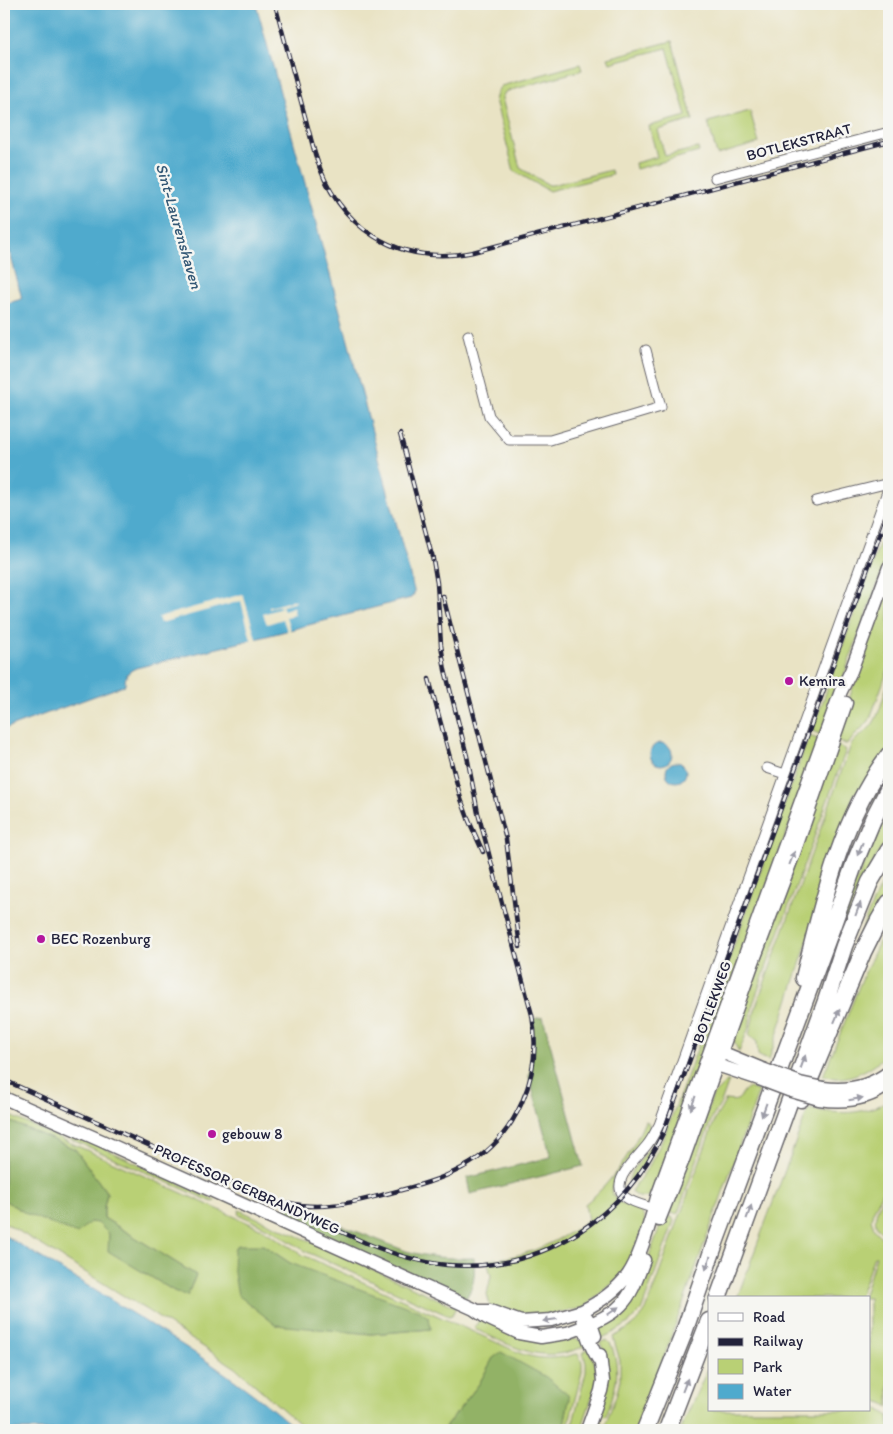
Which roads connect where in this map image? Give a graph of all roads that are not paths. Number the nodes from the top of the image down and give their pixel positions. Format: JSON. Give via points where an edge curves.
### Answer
{"nodes":[{"id":1,"x":889,"y":132,"type":"edge"},
{"id":2,"x":715,"y":178,"type":"dead end"},
{"id":3,"x":468,"y":335,"type":"dead end"},
{"id":4,"x":646,"y":350,"type":"dead end"},
{"id":5,"x":889,"y":485,"type":"edge"},
{"id":6,"x":816,"y":501,"type":"dead end"},
{"id":7,"x":889,"y":567,"type":"edge"},
{"id":8,"x":851,"y":671,"type":"junction"},
{"id":9,"x":889,"y":756,"type":"edge"},
{"id":10,"x":767,"y":768,"type":"dead end"},
{"id":11,"x":785,"y":774,"type":"junction"},
{"id":12,"x":889,"y":788,"type":"edge"},
{"id":13,"x":889,"y":850,"type":"edge"},
{"id":14,"x":889,"y":903,"type":"edge"},
{"id":15,"x":787,"y":1048,"type":"junction"},
{"id":16,"x":721,"y":1052,"type":"junction"},
{"id":17,"x":713,"y":1061,"type":"junction"},
{"id":18,"x":889,"y":1072,"type":"edge"},
{"id":19,"x":761,"y":1074,"type":"junction"},
{"id":20,"x":889,"y":1084,"type":"edge"},
{"id":21,"x":821,"y":1093,"type":"junction"},
{"id":22,"x":4,"y":1098,"type":"edge"},
{"id":23,"x":774,"y":1141,"type":"junction"},
{"id":24,"x":658,"y":1210,"type":"junction"},
{"id":25,"x":719,"y":1296,"type":"edge"},
{"id":26,"x":477,"y":1311,"type":"junction"},
{"id":27,"x":582,"y":1311,"type":"junction"},
{"id":28,"x":708,"y":1324,"type":"edge"},
{"id":29,"x":587,"y":1325,"type":"junction"},
{"id":30,"x":588,"y":1430,"type":"edge"},
{"id":31,"x":645,"y":1430,"type":"edge"},
{"id":32,"x":667,"y":1430,"type":"edge"}],
"edges":[{"from":1,"to":2,"type":"street","name":"BOTLEKSTRAAT"},
{"from":3,"to":4,"type":"street","via":[[489,416],[509,440],[550,440],[661,407]]},
{"from":5,"to":6,"type":"street"},
{"from":5,"to":11,"type":"street"},
{"from":7,"to":8,"type":"main road","name":"BOTLEKWEG"},
{"from":16,"to":8,"type":"main road","name":"BOTLEKWEG","one_way":true,"via":[[833,742],[849,694]]},
{"from":8,"to":17,"type":"main road","name":"BOTLEKWEG","via":[[841,691]]},
{"from":9,"to":15,"type":"highway","via":[[863,797],[832,866]]},
{"from":10,"to":11,"type":"street"},
{"from":11,"to":24,"type":"street","via":[[659,1125],[621,1181],[621,1192],[626,1198]]},
{"from":12,"to":15,"type":"highway","one_way":true,"via":[[872,819],[855,862]]},
{"from":23,"to":13,"type":"highway","one_way":true,"via":[[863,897]]},
{"from":23,"to":14,"type":"highway","one_way":true,"via":[[804,1093],[863,952]]},
{"from":15,"to":31,"type":"highway","one_way":true},
{"from":16,"to":17,"type":"main road"},
{"from":16,"to":19,"type":"main road"},
{"from":17,"to":19,"type":"main road"},
{"from":17,"to":24,"type":"main road","name":"BOTLEKWEG","via":[[683,1160]]},
{"from":18,"to":21,"type":"main road","via":[[859,1087]]},
{"from":19,"to":21,"type":"main road","bridge":true,"via":[[788,1090]]},
{"from":21,"to":20,"type":"main road","one_way":true,"via":[[850,1100],[875,1093]]},
{"from":22,"to":26,"type":"main road","name":"PROFESSOR GERBRANDYWEG"},
{"from":25,"to":23,"type":"highway","one_way":true},
{"from":24,"to":27,"type":"main road","name":"BOTLEKWEG","via":[[629,1274],[608,1295]]},
{"from":29,"to":24,"type":"main road","name":"BOTLEKWEG","one_way":true,"via":[[621,1306],[627,1297]]},
{"from":27,"to":26,"type":"main road","name":"PROFESSOR GERBRANDYWEG","one_way":true,"via":[[552,1320],[521,1322],[490,1311]]},
{"from":26,"to":29,"type":"main road","name":"PROFESSOR GERBRANDYWEG","via":[[519,1333],[541,1337],[567,1333]]},
{"from":27,"to":29,"type":"main road"},
{"from":32,"to":28,"type":"highway","one_way":true},
{"from":29,"to":30,"type":"main road","via":[[600,1350],[603,1371],[601,1391]]}]}
